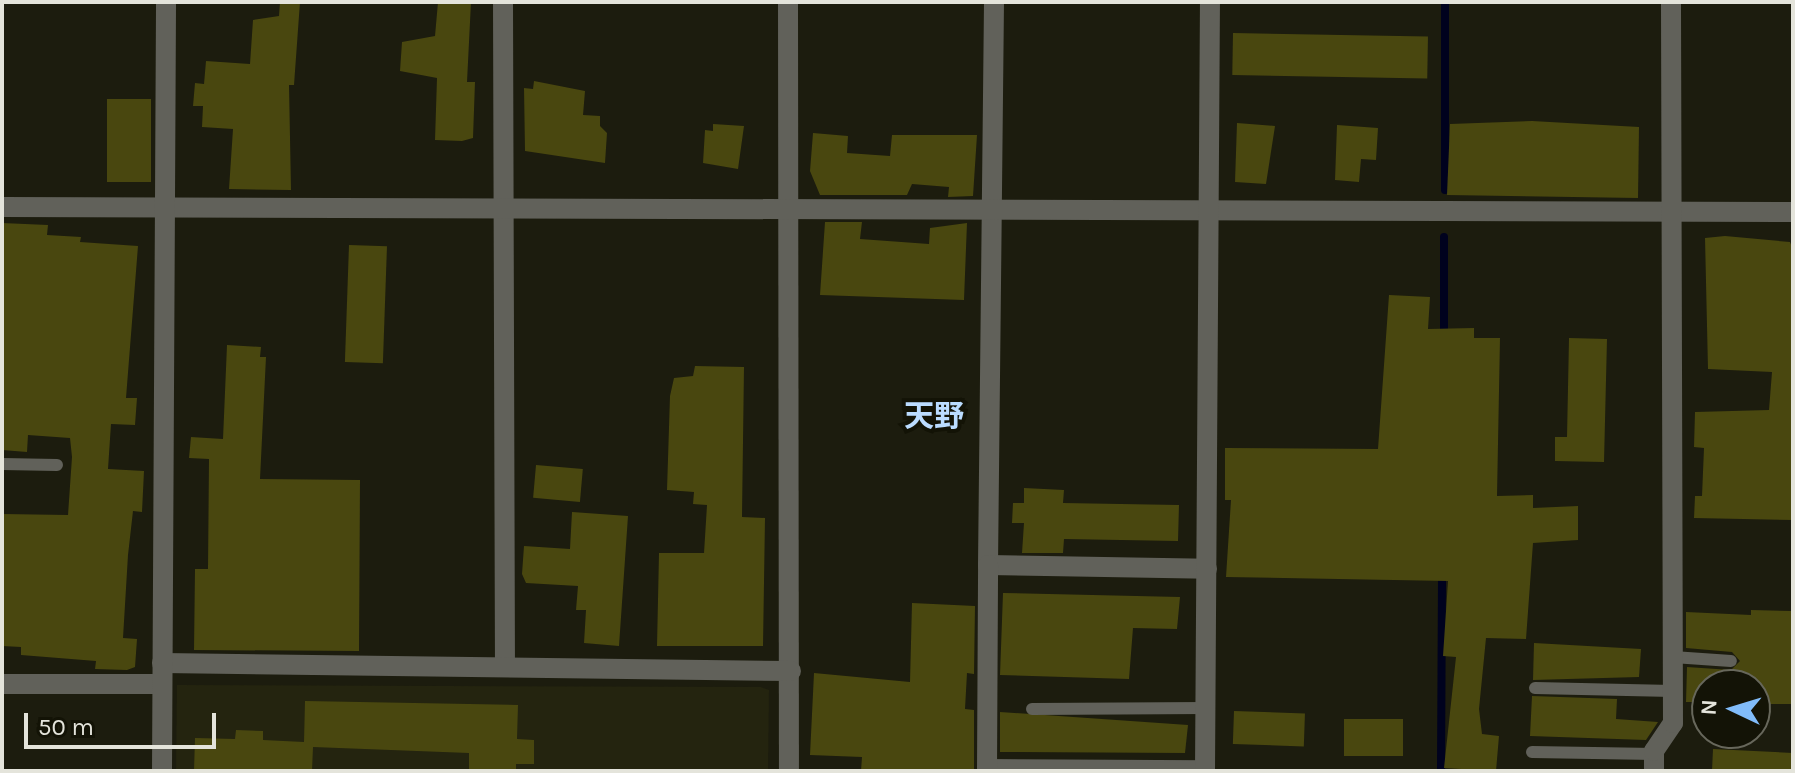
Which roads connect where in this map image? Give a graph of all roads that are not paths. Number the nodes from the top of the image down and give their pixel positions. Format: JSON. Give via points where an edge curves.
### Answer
{"nodes":[{"id":1,"x":166,"y":2,"type":"edge"},
{"id":2,"x":503,"y":2,"type":"edge"},
{"id":3,"x":788,"y":2,"type":"edge"},
{"id":4,"x":994,"y":2,"type":"edge"},
{"id":5,"x":1210,"y":2,"type":"edge"},
{"id":6,"x":1671,"y":2,"type":"edge"},
{"id":7,"x":2,"y":207,"type":"edge"},
{"id":8,"x":166,"y":208,"type":"junction"},
{"id":9,"x":502,"y":210,"type":"junction"},
{"id":10,"x":787,"y":211,"type":"junction"},
{"id":11,"x":993,"y":212,"type":"junction"},
{"id":12,"x":1793,"y":212,"type":"edge"},
{"id":13,"x":1670,"y":213,"type":"junction"},
{"id":14,"x":1209,"y":214,"type":"junction"},
{"id":15,"x":2,"y":464,"type":"edge"},
{"id":16,"x":57,"y":465,"type":"dead end"},
{"id":17,"x":988,"y":565,"type":"junction"},
{"id":18,"x":1207,"y":569,"type":"junction"},
{"id":19,"x":1673,"y":657,"type":"junction"},
{"id":20,"x":1731,"y":661,"type":"dead end"},
{"id":21,"x":505,"y":667,"type":"junction"},
{"id":22,"x":791,"y":671,"type":"junction"},
{"id":23,"x":162,"y":674,"type":"junction"},
{"id":24,"x":2,"y":684,"type":"edge"},
{"id":25,"x":1535,"y":688,"type":"dead end"},
{"id":26,"x":1673,"y":691,"type":"junction"},
{"id":27,"x":1206,"y":708,"type":"junction"},
{"id":28,"x":1032,"y":709,"type":"dead end"},
{"id":29,"x":1532,"y":752,"type":"dead end"},
{"id":30,"x":1654,"y":763,"type":"edge"},
{"id":31,"x":987,"y":770,"type":"edge"},
{"id":32,"x":162,"y":771,"type":"edge"},
{"id":33,"x":789,"y":771,"type":"edge"},
{"id":34,"x":1205,"y":771,"type":"edge"}],
"edges":[{"from":1,"to":8,"type":"street"},
{"from":2,"to":9,"type":"street"},
{"from":3,"to":10,"type":"street"},
{"from":4,"to":11,"type":"street"},
{"from":5,"to":14,"type":"street"},
{"from":6,"to":13,"type":"street"},
{"from":7,"to":8,"type":"street"},
{"from":8,"to":9,"type":"street"},
{"from":8,"to":23,"type":"street"},
{"from":9,"to":10,"type":"street"},
{"from":9,"to":21,"type":"street"},
{"from":10,"to":11,"type":"street"},
{"from":10,"to":22,"type":"street"},
{"from":11,"to":14,"type":"street"},
{"from":11,"to":17,"type":"street"},
{"from":12,"to":13,"type":"street"},
{"from":13,"to":14,"type":"street"},
{"from":13,"to":19,"type":"street"},
{"from":14,"to":18,"type":"street"},
{"from":15,"to":16,"type":"lane"},
{"from":17,"to":18,"type":"street"},
{"from":17,"to":31,"type":"street"},
{"from":18,"to":27,"type":"street"},
{"from":19,"to":20,"type":"lane"},
{"from":19,"to":26,"type":"street"},
{"from":21,"to":22,"type":"street"},
{"from":21,"to":23,"type":"street"},
{"from":22,"to":33,"type":"street"},
{"from":23,"to":24,"type":"street"},
{"from":23,"to":32,"type":"street"},
{"from":25,"to":26,"type":"lane"},
{"from":26,"to":30,"type":"street","via":[[1673,723]]},
{"from":27,"to":28,"type":"lane"},
{"from":27,"to":34,"type":"street"},
{"from":29,"to":30,"type":"lane"},
{"from":31,"to":34,"type":"street"}]}
